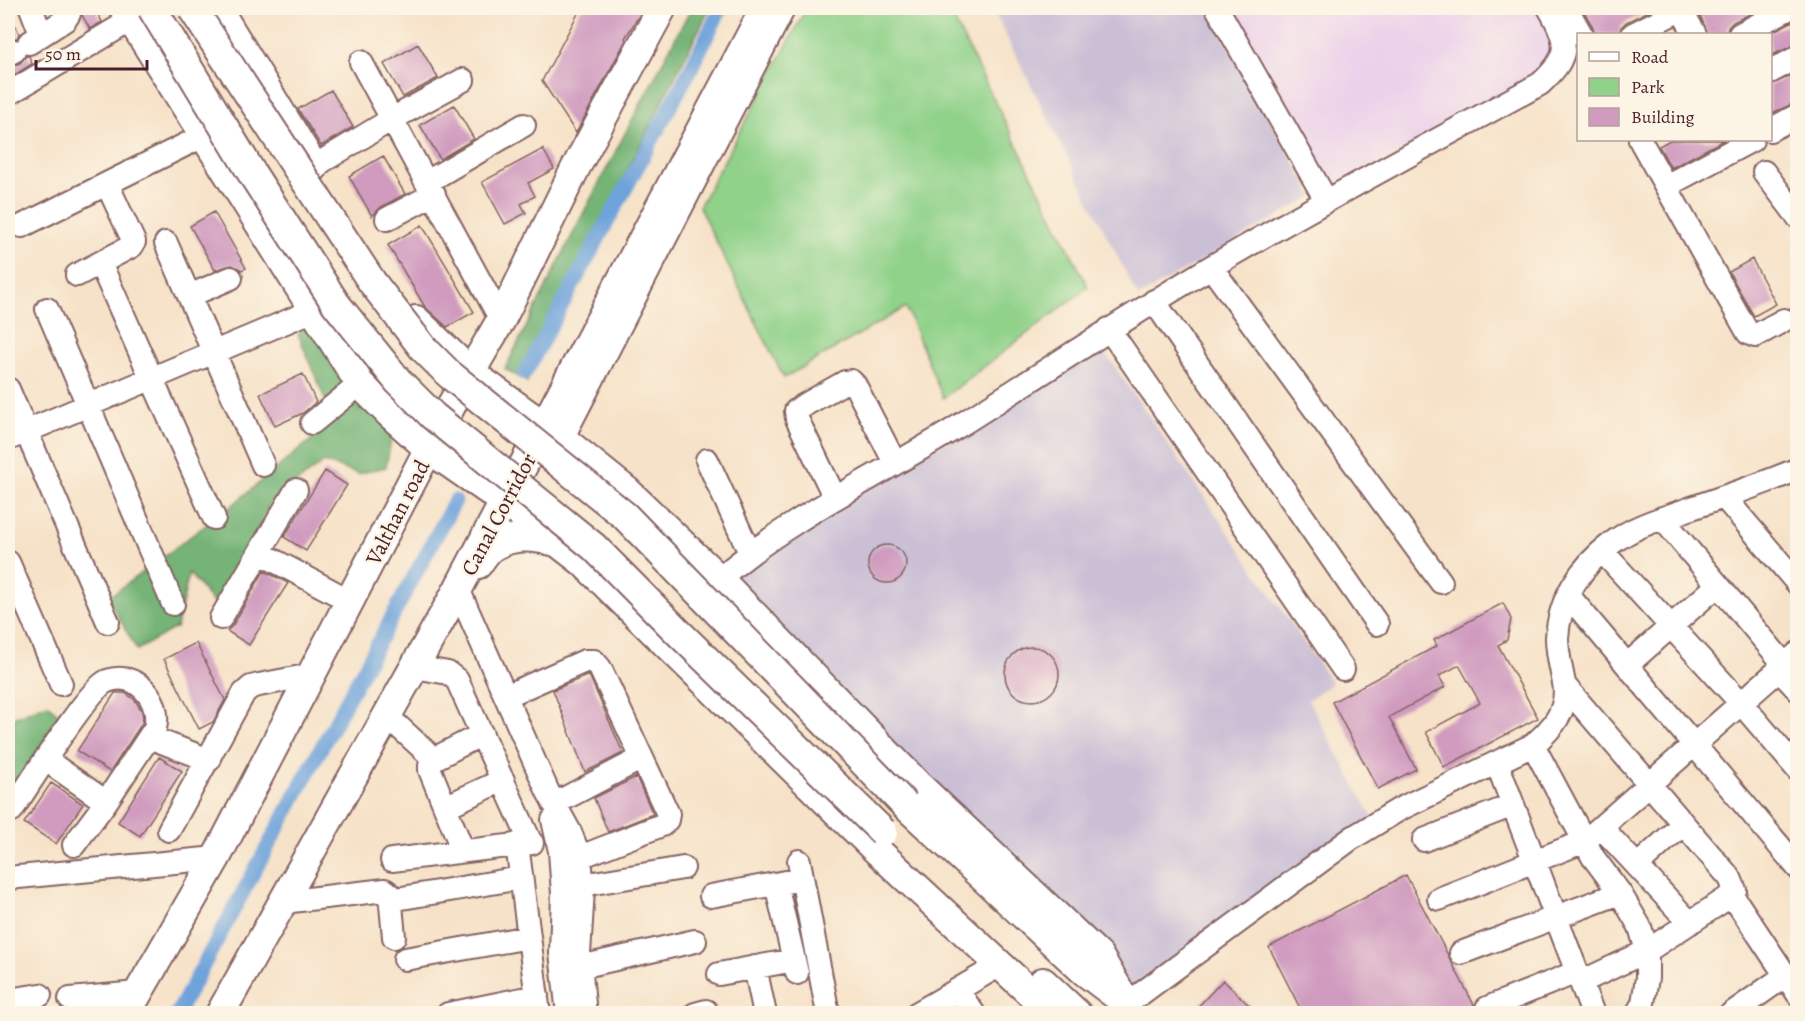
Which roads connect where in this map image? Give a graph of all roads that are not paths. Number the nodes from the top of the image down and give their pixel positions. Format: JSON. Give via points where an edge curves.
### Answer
{"nodes":[{"id":1,"x":31,"y":8,"type":"edge"},
{"id":2,"x":69,"y":8,"type":"edge"},
{"id":3,"x":192,"y":8,"type":"edge"},
{"id":4,"x":217,"y":8,"type":"edge"},
{"id":5,"x":662,"y":8,"type":"edge"},
{"id":6,"x":765,"y":8,"type":"edge"},
{"id":7,"x":784,"y":8,"type":"edge"},
{"id":8,"x":1217,"y":8,"type":"edge"},
{"id":9,"x":1682,"y":8,"type":"edge"},
{"id":10,"x":1790,"y":8,"type":"edge"},
{"id":11,"x":1561,"y":11,"type":"edge"},
{"id":12,"x":136,"y":12,"type":"edge"},
{"id":13,"x":1580,"y":33,"type":"edge"},
{"id":14,"x":1635,"y":33,"type":"edge"},
{"id":15,"x":1694,"y":33,"type":"edge"},
{"id":16,"x":1742,"y":33,"type":"edge"},
{"id":17,"x":23,"y":45,"type":"edge"},
{"id":18,"x":1797,"y":57,"type":"edge"},
{"id":19,"x":361,"y":62,"type":"dead end"},
{"id":20,"x":1772,"y":71,"type":"edge"},
{"id":21,"x":463,"y":80,"type":"dead end"},
{"id":22,"x":8,"y":94,"type":"edge"},
{"id":23,"x":1797,"y":115,"type":"edge"},
{"id":24,"x":392,"y":119,"type":"junction"},
{"id":25,"x":524,"y":125,"type":"dead end"},
{"id":26,"x":1772,"y":129,"type":"edge"},
{"id":27,"x":205,"y":135,"type":"junction"},
{"id":28,"x":1643,"y":141,"type":"edge"},
{"id":29,"x":1750,"y":141,"type":"edge"},
{"id":30,"x":313,"y":166,"type":"junction"},
{"id":31,"x":1764,"y":172,"type":"dead end"},
{"id":32,"x":107,"y":184,"type":"junction"},
{"id":33,"x":1666,"y":186,"type":"junction"},
{"id":34,"x":430,"y":188,"type":"junction"},
{"id":35,"x":1326,"y":200,"type":"junction"},
{"id":36,"x":1797,"y":217,"type":"edge"},
{"id":37,"x":387,"y":219,"type":"dead end"},
{"id":38,"x":22,"y":226,"type":"dead end"},
{"id":39,"x":166,"y":243,"type":"dead end"},
{"id":40,"x":1211,"y":267,"type":"junction"},
{"id":41,"x":105,"y":274,"type":"dead end"},
{"id":42,"x":77,"y":275,"type":"dead end"},
{"id":43,"x":231,"y":278,"type":"dead end"},
{"id":44,"x":189,"y":296,"type":"junction"},
{"id":45,"x":1154,"y":301,"type":"junction"},
{"id":46,"x":47,"y":309,"type":"dead end"},
{"id":47,"x":314,"y":310,"type":"junction"},
{"id":48,"x":501,"y":320,"type":"junction"},
{"id":49,"x":1784,"y":320,"type":"dead end"},
{"id":50,"x":1109,"y":329,"type":"junction"},
{"id":51,"x":214,"y":352,"type":"junction"},
{"id":52,"x":471,"y":373,"type":"junction"},
{"id":53,"x":152,"y":378,"type":"junction"},
{"id":54,"x":360,"y":384,"type":"junction"},
{"id":55,"x":8,"y":389,"type":"edge"},
{"id":56,"x":88,"y":405,"type":"junction"},
{"id":57,"x":312,"y":423,"type":"dead end"},
{"id":58,"x":553,"y":433,"type":"junction"},
{"id":59,"x":17,"y":436,"type":"edge"},
{"id":60,"x":429,"y":449,"type":"junction"},
{"id":61,"x":707,"y":460,"type":"dead end"},
{"id":62,"x":895,"y":464,"type":"junction"},
{"id":63,"x":263,"y":465,"type":"dead end"},
{"id":64,"x":1793,"y":477,"type":"edge"},
{"id":65,"x":296,"y":490,"type":"dead end"},
{"id":66,"x":1724,"y":497,"type":"junction"},
{"id":67,"x":835,"y":498,"type":"junction"},
{"id":68,"x":504,"y":501,"type":"junction"},
{"id":69,"x":214,"y":518,"type":"dead end"},
{"id":70,"x":1662,"y":518,"type":"junction"},
{"id":71,"x":558,"y":543,"type":"junction"},
{"id":72,"x":1602,"y":551,"type":"junction"},
{"id":73,"x":260,"y":553,"type":"junction"},
{"id":74,"x":750,"y":553,"type":"junction"},
{"id":75,"x":8,"y":562,"type":"edge"},
{"id":76,"x":719,"y":579,"type":"junction"},
{"id":77,"x":1441,"y":582,"type":"dead end"},
{"id":78,"x":1797,"y":584,"type":"edge"},
{"id":79,"x":1719,"y":585,"type":"junction"},
{"id":80,"x":459,"y":589,"type":"junction"},
{"id":81,"x":1568,"y":595,"type":"junction"},
{"id":82,"x":350,"y":601,"type":"junction"},
{"id":83,"x":173,"y":604,"type":"dead end"},
{"id":84,"x":221,"y":618,"type":"dead end"},
{"id":85,"x":108,"y":622,"type":"dead end"},
{"id":86,"x":1377,"y":624,"type":"dead end"},
{"id":87,"x":1671,"y":627,"type":"junction"},
{"id":88,"x":1787,"y":662,"type":"edge"},
{"id":89,"x":1627,"y":665,"type":"junction"},
{"id":90,"x":415,"y":667,"type":"junction"},
{"id":91,"x":1343,"y":669,"type":"dead end"},
{"id":92,"x":311,"y":675,"type":"junction"},
{"id":93,"x":62,"y":684,"type":"dead end"},
{"id":94,"x":1565,"y":686,"type":"junction"},
{"id":95,"x":1797,"y":690,"type":"edge"},
{"id":96,"x":506,"y":696,"type":"junction"},
{"id":97,"x":1741,"y":703,"type":"junction"},
{"id":98,"x":387,"y":716,"type":"junction"},
{"id":99,"x":482,"y":734,"type":"junction"},
{"id":100,"x":149,"y":737,"type":"junction"},
{"id":101,"x":1694,"y":744,"type":"junction"},
{"id":102,"x":1533,"y":745,"type":"junction"},
{"id":103,"x":642,"y":758,"type":"junction"},
{"id":104,"x":434,"y":759,"type":"junction"},
{"id":105,"x":46,"y":760,"type":"junction"},
{"id":106,"x":209,"y":760,"type":"junction"},
{"id":107,"x":1497,"y":763,"type":"junction"},
{"id":108,"x":1797,"y":770,"type":"edge"},
{"id":109,"x":503,"y":780,"type":"junction"},
{"id":110,"x":1650,"y":784,"type":"junction"},
{"id":111,"x":551,"y":798,"type":"junction"},
{"id":112,"x":106,"y":802,"type":"junction"},
{"id":113,"x":1513,"y":805,"type":"junction"},
{"id":114,"x":445,"y":807,"type":"junction"},
{"id":115,"x":12,"y":810,"type":"dead end"},
{"id":116,"x":1683,"y":824,"type":"junction"},
{"id":117,"x":170,"y":830,"type":"dead end"},
{"id":118,"x":1593,"y":834,"type":"junction"},
{"id":119,"x":558,"y":839,"type":"junction"},
{"id":120,"x":1424,"y":840,"type":"dead end"},
{"id":121,"x":524,"y":843,"type":"junction"},
{"id":122,"x":74,"y":845,"type":"dead end"},
{"id":123,"x":464,"y":851,"type":"junction"},
{"id":124,"x":580,"y":857,"type":"junction"},
{"id":125,"x":216,"y":858,"type":"junction"},
{"id":126,"x":392,"y":860,"type":"dead end"},
{"id":127,"x":1535,"y":862,"type":"junction"},
{"id":128,"x":1637,"y":866,"type":"junction"},
{"id":129,"x":1797,"y":867,"type":"edge"},
{"id":130,"x":683,"y":868,"type":"dead end"},
{"id":131,"x":8,"y":878,"type":"edge"},
{"id":132,"x":521,"y":878,"type":"junction"},
{"id":133,"x":776,"y":884,"type":"junction"},
{"id":134,"x":582,"y":885,"type":"junction"},
{"id":135,"x":1620,"y":893,"type":"junction"},
{"id":136,"x":1732,"y":895,"type":"junction"},
{"id":137,"x":711,"y":896,"type":"dead end"},
{"id":138,"x":1439,"y":899,"type":"dead end"},
{"id":139,"x":390,"y":900,"type":"junction"},
{"id":140,"x":282,"y":902,"type":"junction"},
{"id":141,"x":1556,"y":918,"type":"junction"},
{"id":142,"x":1690,"y":922,"type":"junction"},
{"id":143,"x":394,"y":937,"type":"dead end"},
{"id":144,"x":529,"y":937,"type":"junction"},
{"id":145,"x":695,"y":941,"type":"dead end"},
{"id":146,"x":1647,"y":951,"type":"junction"},
{"id":147,"x":1461,"y":953,"type":"dead end"},
{"id":148,"x":405,"y":959,"type":"dead end"},
{"id":149,"x":1000,"y":965,"type":"junction"},
{"id":150,"x":580,"y":967,"type":"junction"},
{"id":151,"x":755,"y":967,"type":"junction"},
{"id":152,"x":719,"y":974,"type":"dead end"},
{"id":153,"x":1579,"y":977,"type":"junction"},
{"id":154,"x":1791,"y":985,"type":"edge"},
{"id":155,"x":958,"y":991,"type":"junction"},
{"id":156,"x":8,"y":994,"type":"edge"},
{"id":157,"x":40,"y":995,"type":"dead end"},
{"id":158,"x":70,"y":999,"type":"dead end"},
{"id":159,"x":132,"y":1003,"type":"edge"},
{"id":160,"x":538,"y":1005,"type":"edge"},
{"id":161,"x":1487,"y":1008,"type":"dead end"},
{"id":162,"x":1133,"y":1009,"type":"edge"},
{"id":163,"x":1634,"y":1012,"type":"edge"},
{"id":164,"x":1052,"y":1013,"type":"edge"},
{"id":165,"x":220,"y":1014,"type":"edge"},
{"id":166,"x":448,"y":1014,"type":"edge"},
{"id":167,"x":568,"y":1014,"type":"edge"},
{"id":168,"x":585,"y":1014,"type":"edge"},
{"id":169,"x":765,"y":1014,"type":"edge"},
{"id":170,"x":828,"y":1014,"type":"edge"},
{"id":171,"x":916,"y":1014,"type":"edge"},
{"id":172,"x":974,"y":1014,"type":"edge"},
{"id":173,"x":1077,"y":1014,"type":"edge"},
{"id":174,"x":1593,"y":1014,"type":"edge"},
{"id":175,"x":1731,"y":1014,"type":"edge"}],
"edges":[{"from":1,"to":17,"type":"street"},
{"from":2,"to":17,"type":"street","via":[[66,20]]},
{"from":3,"to":162,"type":"main road","bridge":true,"via":[[359,262],[423,348],[449,374],[625,516],[905,805],[1084,971]]},
{"from":4,"to":30,"type":"main road"},
{"from":5,"to":48,"type":"main road","name":"Valthan road","via":[[575,169]]},
{"from":6,"to":58,"type":"main road","name":"Canal Corridor"},
{"from":7,"to":58,"type":"street"},
{"from":8,"to":35,"type":"street"},
{"from":9,"to":14,"type":"street"},
{"from":9,"to":15,"type":"street"},
{"from":10,"to":16,"type":"street"},
{"from":11,"to":13,"type":"street"},
{"from":11,"to":35,"type":"street","via":[[1564,50],[1557,69],[1540,84]]},
{"from":12,"to":22,"type":"street"},
{"from":12,"to":27,"type":"main road"},
{"from":12,"to":173,"type":"main road","bridge":true,"via":[[253,176],[336,304],[398,381],[433,416],[594,547],[883,832]]},
{"from":18,"to":20,"type":"street"},
{"from":19,"to":24,"type":"street"},
{"from":21,"to":24,"type":"street"},
{"from":23,"to":26,"type":"street"},
{"from":24,"to":30,"type":"street"},
{"from":24,"to":34,"type":"street"},
{"from":25,"to":34,"type":"street"},
{"from":27,"to":32,"type":"street"},
{"from":27,"to":47,"type":"main road"},
{"from":28,"to":33,"type":"street"},
{"from":29,"to":33,"type":"street"},
{"from":30,"to":52,"type":"main road","via":[[403,305]]},
{"from":31,"to":36,"type":"street"},
{"from":32,"to":38,"type":"street"},
{"from":32,"to":42,"type":"street","via":[[134,242]]},
{"from":33,"to":49,"type":"street","via":[[1748,333],[1755,336]]},
{"from":34,"to":37,"type":"street"},
{"from":34,"to":48,"type":"street"},
{"from":35,"to":40,"type":"street"},
{"from":39,"to":44,"type":"street"},
{"from":40,"to":45,"type":"street"},
{"from":40,"to":77,"type":"street"},
{"from":41,"to":53,"type":"street"},
{"from":43,"to":44,"type":"street"},
{"from":44,"to":51,"type":"street"},
{"from":45,"to":50,"type":"street"},
{"from":45,"to":86,"type":"street"},
{"from":46,"to":56,"type":"street"},
{"from":47,"to":51,"type":"street"},
{"from":47,"to":54,"type":"main road"},
{"from":48,"to":52,"type":"main road","name":"Valthan road"},
{"from":50,"to":62,"type":"street"},
{"from":50,"to":91,"type":"street"},
{"from":51,"to":53,"type":"street"},
{"from":51,"to":63,"type":"street"},
{"from":52,"to":58,"type":"main road"},
{"from":52,"to":60,"type":"main road","name":"Valthan road"},
{"from":53,"to":56,"type":"street"},
{"from":53,"to":69,"type":"street"},
{"from":54,"to":57,"type":"street"},
{"from":54,"to":60,"type":"main road"},
{"from":55,"to":59,"type":"street"},
{"from":56,"to":59,"type":"street"},
{"from":56,"to":83,"type":"street"},
{"from":58,"to":68,"type":"main road","name":"Canal Corridor"},
{"from":58,"to":76,"type":"main road","via":[[628,492]]},
{"from":59,"to":85,"type":"street"},
{"from":60,"to":68,"type":"main road"},
{"from":60,"to":82,"type":"main road","name":"Valthan road"},
{"from":61,"to":74,"type":"street"},
{"from":62,"to":67,"type":"street"},
{"from":62,"to":67,"type":"street","via":[[855,385],[845,382],[796,411],[796,419]]},
{"from":64,"to":66,"type":"street"},
{"from":65,"to":73,"type":"street"},
{"from":66,"to":70,"type":"street"},
{"from":66,"to":78,"type":"street"},
{"from":67,"to":74,"type":"street"},
{"from":68,"to":71,"type":"main road"},
{"from":68,"to":80,"type":"main road","name":"Canal Corridor"},
{"from":70,"to":72,"type":"street","via":[[1638,527]]},
{"from":70,"to":79,"type":"street"},
{"from":71,"to":80,"type":"main road","via":[[534,536],[493,546]]},
{"from":71,"to":149,"type":"main road","via":[[583,562],[872,846]]},
{"from":72,"to":81,"type":"street","via":[[1574,582]]},
{"from":72,"to":87,"type":"street"},
{"from":73,"to":82,"type":"street"},
{"from":73,"to":84,"type":"street"},
{"from":74,"to":76,"type":"street"},
{"from":75,"to":93,"type":"street"},
{"from":76,"to":162,"type":"main road","via":[[918,785],[1099,956]]},
{"from":79,"to":87,"type":"street"},
{"from":79,"to":88,"type":"street"},
{"from":80,"to":90,"type":"main road","name":"Canal Corridor"},
{"from":80,"to":96,"type":"street"},
{"from":81,"to":89,"type":"street"},
{"from":81,"to":94,"type":"street","via":[[1560,612],[1557,639]]},
{"from":82,"to":92,"type":"main road","name":"Valthan road"},
{"from":87,"to":89,"type":"street"},
{"from":87,"to":97,"type":"street"},
{"from":88,"to":95,"type":"street"},
{"from":88,"to":97,"type":"street"},
{"from":89,"to":101,"type":"street"},
{"from":90,"to":98,"type":"main road","name":"Canal Corridor"},
{"from":90,"to":99,"type":"street","via":[[448,673],[457,680]]},
{"from":92,"to":106,"type":"street","via":[[251,687],[244,693]]},
{"from":92,"to":125,"type":"main road","name":"Valthan road"},
{"from":94,"to":102,"type":"street","via":[[1559,716],[1551,730]]},
{"from":94,"to":110,"type":"street"},
{"from":96,"to":103,"type":"street","via":[[585,661],[594,661]]},
{"from":96,"to":111,"type":"street"},
{"from":97,"to":101,"type":"street"},
{"from":97,"to":108,"type":"street"},
{"from":98,"to":104,"type":"street"},
{"from":98,"to":140,"type":"main road","name":"Canal Corridor"},
{"from":99,"to":104,"type":"street"},
{"from":99,"to":109,"type":"street"},
{"from":100,"to":105,"type":"street","via":[[158,719],[142,686],[127,679],[107,682],[88,699]]},
{"from":100,"to":106,"type":"street"},
{"from":100,"to":112,"type":"street"},
{"from":101,"to":110,"type":"street"},
{"from":101,"to":129,"type":"street"},
{"from":102,"to":107,"type":"street"},
{"from":102,"to":118,"type":"street"},
{"from":103,"to":111,"type":"street"},
{"from":103,"to":124,"type":"street","via":[[668,814],[667,820]]},
{"from":104,"to":114,"type":"street","via":[[430,770]]},
{"from":105,"to":112,"type":"street"},
{"from":105,"to":115,"type":"street"},
{"from":106,"to":117,"type":"street"},
{"from":107,"to":113,"type":"street"},
{"from":107,"to":162,"type":"street","via":[[1400,809],[1352,838]]},
{"from":109,"to":114,"type":"street"},
{"from":109,"to":121,"type":"street"},
{"from":110,"to":116,"type":"street"},
{"from":110,"to":118,"type":"street"},
{"from":111,"to":119,"type":"street"},
{"from":111,"to":124,"type":"street"},
{"from":112,"to":122,"type":"street"},
{"from":113,"to":120,"type":"street"},
{"from":113,"to":127,"type":"street"},
{"from":114,"to":123,"type":"street"},
{"from":116,"to":128,"type":"street"},
{"from":116,"to":136,"type":"street","via":[[1734,885]]},
{"from":118,"to":127,"type":"street"},
{"from":118,"to":128,"type":"street"},
{"from":118,"to":135,"type":"street","via":[[1593,858]]},
{"from":119,"to":121,"type":"street"},
{"from":119,"to":167,"type":"street","via":[[563,894],[561,953]]},
{"from":121,"to":123,"type":"street"},
{"from":121,"to":132,"type":"street"},
{"from":123,"to":126,"type":"street"},
{"from":124,"to":134,"type":"street"},
{"from":125,"to":131,"type":"street"},
{"from":125,"to":159,"type":"main road","name":"Valthan road"},
{"from":127,"to":138,"type":"street"},
{"from":127,"to":141,"type":"street"},
{"from":128,"to":142,"type":"street"},
{"from":130,"to":134,"type":"street"},
{"from":132,"to":139,"type":"street"},
{"from":132,"to":144,"type":"street"},
{"from":133,"to":137,"type":"street"},
{"from":133,"to":151,"type":"street","via":[[795,967]]},
{"from":133,"to":170,"type":"street","via":[[801,870]]},
{"from":134,"to":150,"type":"street"},
{"from":135,"to":141,"type":"street"},
{"from":135,"to":146,"type":"street","via":[[1640,927]]},
{"from":136,"to":142,"type":"street"},
{"from":136,"to":154,"type":"street"},
{"from":139,"to":140,"type":"street","via":[[385,890]]},
{"from":139,"to":143,"type":"street"},
{"from":140,"to":165,"type":"main road","name":"Canal Corridor"},
{"from":141,"to":147,"type":"street"},
{"from":141,"to":153,"type":"street"},
{"from":142,"to":146,"type":"street"},
{"from":144,"to":148,"type":"street"},
{"from":144,"to":160,"type":"street"},
{"from":145,"to":150,"type":"street"},
{"from":146,"to":153,"type":"street"},
{"from":146,"to":163,"type":"street","via":[[1647,978]]},
{"from":149,"to":155,"type":"street"},
{"from":149,"to":164,"type":"main road"},
{"from":150,"to":168,"type":"street"},
{"from":151,"to":152,"type":"street"},
{"from":151,"to":169,"type":"street"},
{"from":153,"to":161,"type":"street"},
{"from":153,"to":174,"type":"street"},
{"from":154,"to":175,"type":"street"},
{"from":155,"to":171,"type":"street"},
{"from":155,"to":172,"type":"street"},
{"from":156,"to":157,"type":"street"},
{"from":158,"to":159,"type":"street"},
{"from":160,"to":166,"type":"street"}]}
